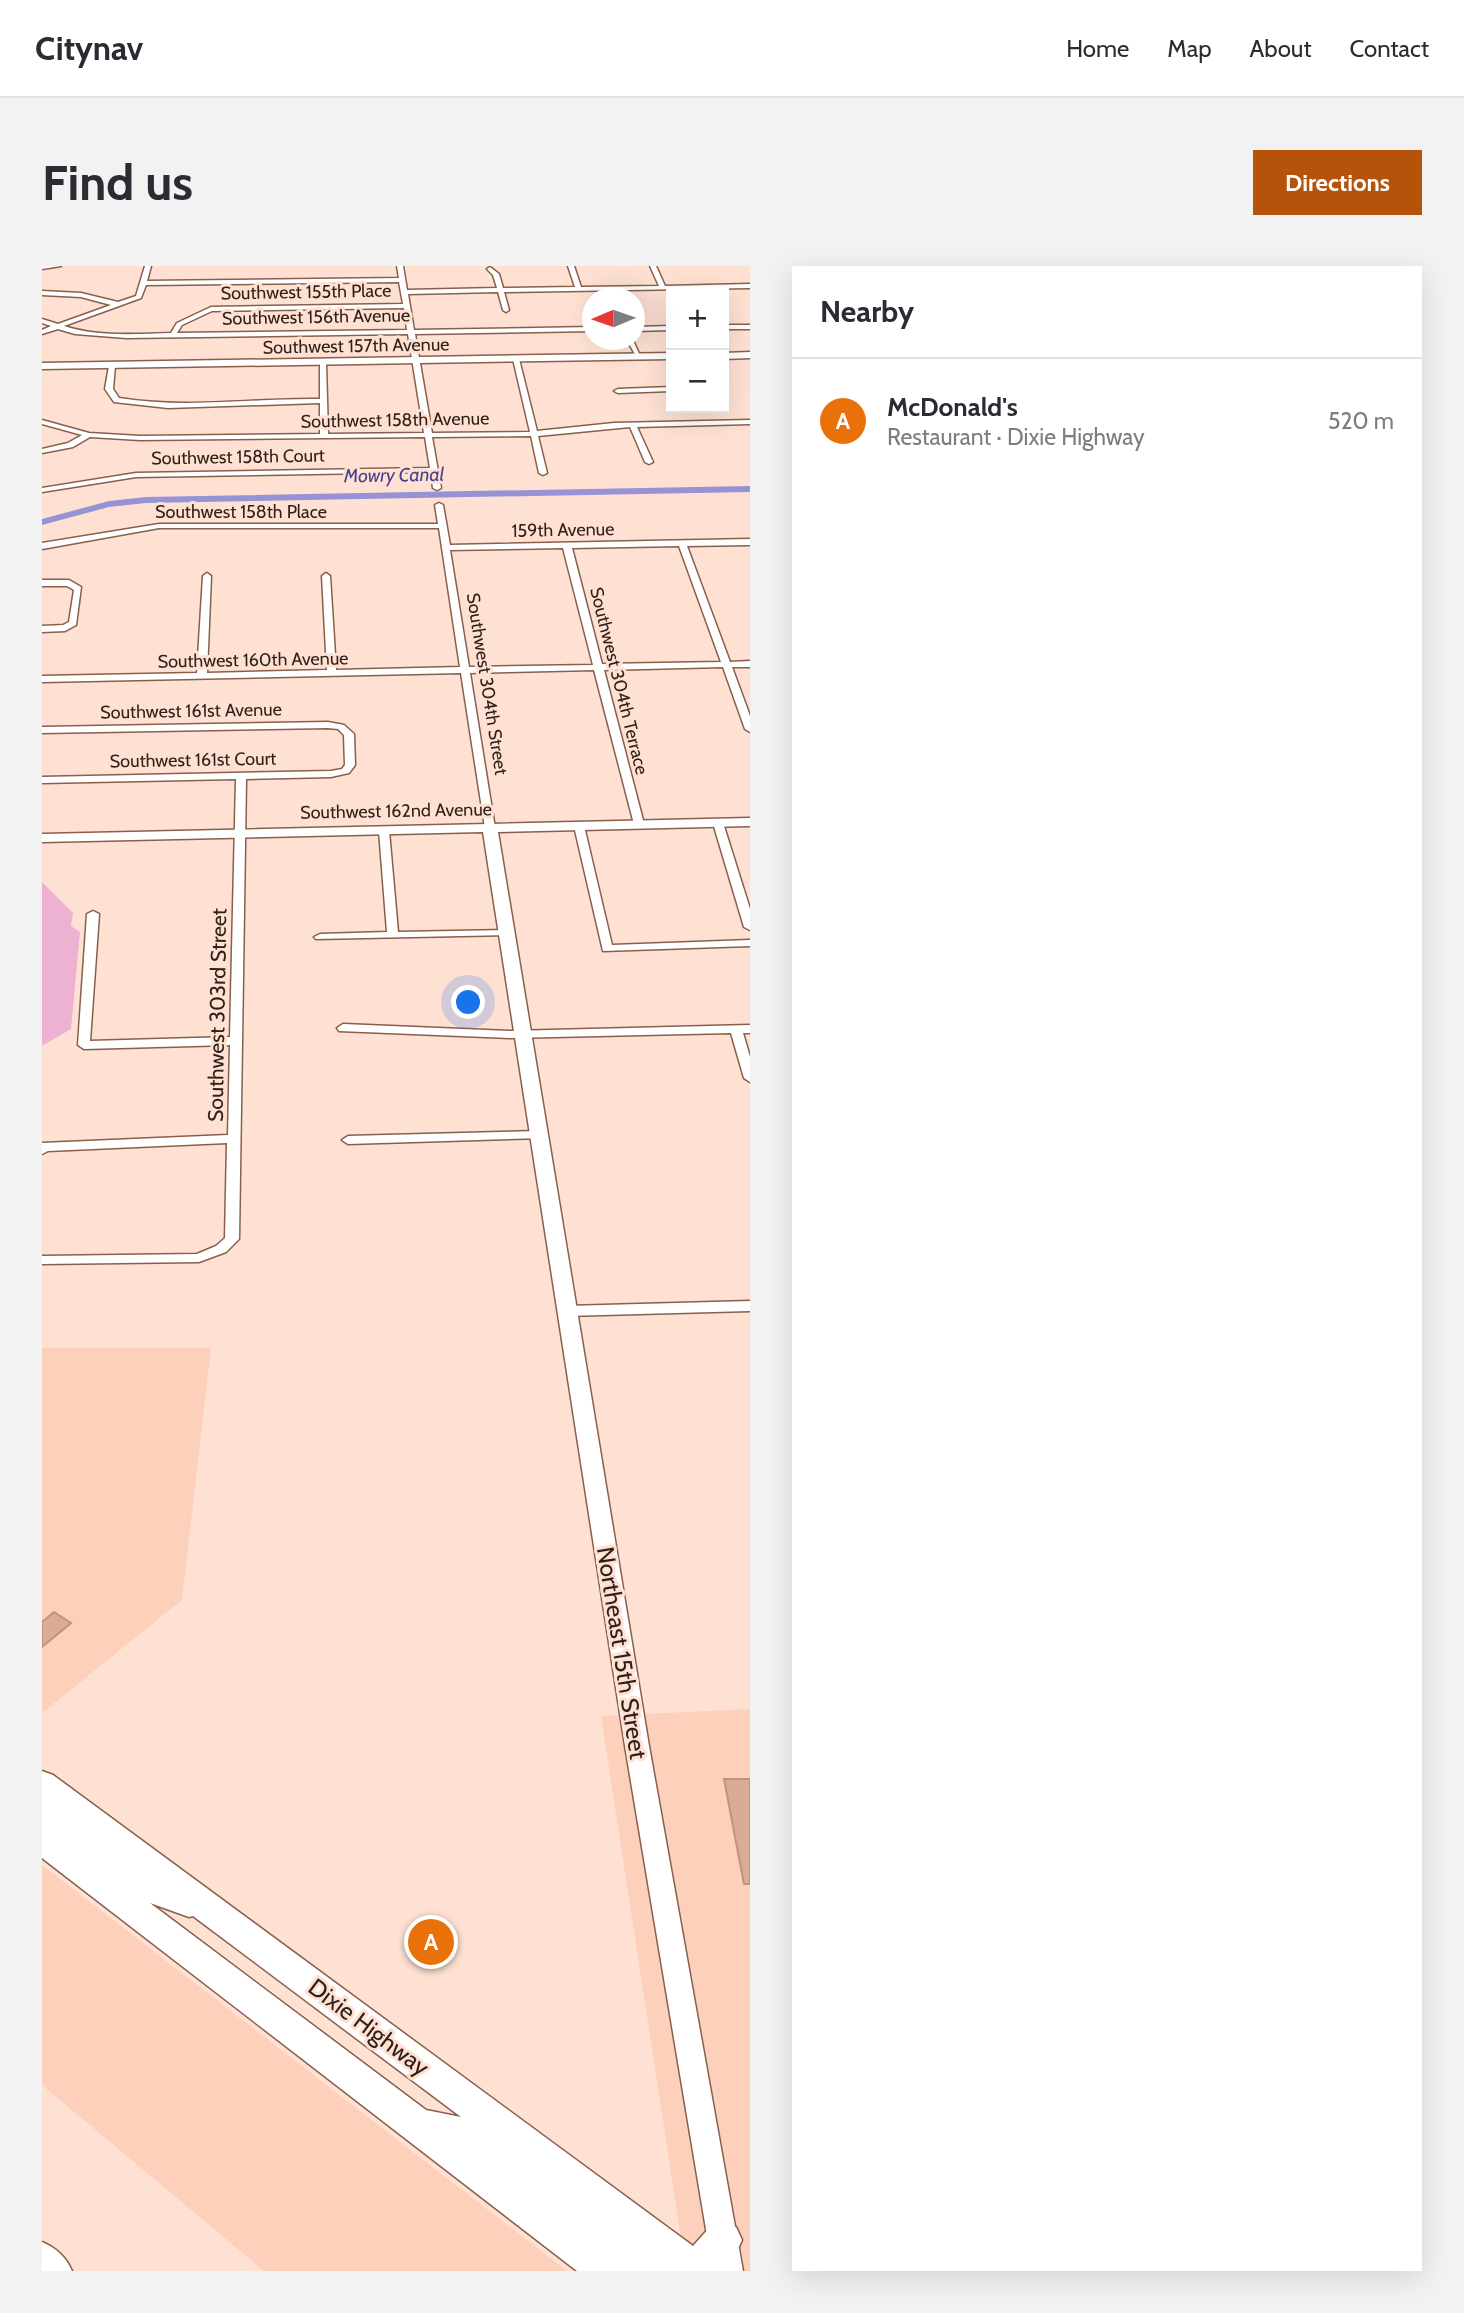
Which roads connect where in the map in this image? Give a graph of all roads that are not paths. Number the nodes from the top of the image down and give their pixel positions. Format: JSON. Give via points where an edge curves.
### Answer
{"nodes":[{"id":1,"x":58,"y":266,"type":"edge"},
{"id":2,"x":148,"y":266,"type":"edge"},
{"id":3,"x":400,"y":266,"type":"edge"},
{"id":4,"x":571,"y":266,"type":"edge"},
{"id":5,"x":653,"y":266,"type":"edge"},
{"id":6,"x":42,"y":267,"type":"edge"},
{"id":7,"x":490,"y":269,"type":"dead end"},
{"id":8,"x":403,"y":280,"type":"junction"},
{"id":9,"x":146,"y":283,"type":"junction"},
{"id":10,"x":750,"y":286,"type":"edge"},
{"id":11,"x":663,"y":287,"type":"junction"},
{"id":12,"x":579,"y":289,"type":"junction"},
{"id":13,"x":501,"y":290,"type":"junction"},
{"id":14,"x":405,"y":292,"type":"junction"},
{"id":15,"x":42,"y":293,"type":"edge"},
{"id":16,"x":120,"y":305,"type":"junction"},
{"id":17,"x":408,"y":306,"type":"junction"},
{"id":18,"x":506,"y":310,"type":"dead end"},
{"id":19,"x":42,"y":321,"type":"edge"},
{"id":20,"x":56,"y":325,"type":"junction"},
{"id":21,"x":729,"y":327,"type":"edge"},
{"id":22,"x":750,"y":327,"type":"edge"},
{"id":23,"x":645,"y":328,"type":"edge"},
{"id":24,"x":666,"y":328,"type":"edge"},
{"id":25,"x":582,"y":329,"type":"edge"},
{"id":26,"x":42,"y":332,"type":"edge"},
{"id":27,"x":413,"y":332,"type":"junction"},
{"id":28,"x":173,"y":335,"type":"junction"},
{"id":29,"x":635,"y":350,"type":"edge"},
{"id":30,"x":750,"y":355,"type":"edge"},
{"id":31,"x":666,"y":356,"type":"edge"},
{"id":32,"x":729,"y":356,"type":"edge"},
{"id":33,"x":639,"y":357,"type":"junction"},
{"id":34,"x":516,"y":359,"type":"junction"},
{"id":35,"x":418,"y":360,"type":"junction"},
{"id":36,"x":323,"y":362,"type":"junction"},
{"id":37,"x":42,"y":366,"type":"edge"},
{"id":38,"x":112,"y":366,"type":"junction"},
{"id":39,"x":666,"y":389,"type":"edge"},
{"id":40,"x":618,"y":391,"type":"dead end"},
{"id":41,"x":205,"y":394,"type":"dead end"},
{"id":42,"x":323,"y":401,"type":"junction"},
{"id":43,"x":207,"y":404,"type":"junction"},
{"id":44,"x":705,"y":413,"type":"edge"},
{"id":45,"x":42,"y":422,"type":"edge"},
{"id":46,"x":750,"y":422,"type":"edge"},
{"id":47,"x":709,"y":423,"type":"junction"},
{"id":48,"x":633,"y":425,"type":"junction"},
{"id":49,"x":534,"y":433,"type":"junction"},
{"id":50,"x":89,"y":435,"type":"junction"},
{"id":51,"x":429,"y":435,"type":"junction"},
{"id":52,"x":324,"y":436,"type":"junction"},
{"id":53,"x":42,"y":451,"type":"edge"},
{"id":54,"x":649,"y":462,"type":"dead end"},
{"id":55,"x":435,"y":470,"type":"junction"},
{"id":56,"x":543,"y":473,"type":"dead end"},
{"id":57,"x":438,"y":488,"type":"dead end"},
{"id":58,"x":42,"y":490,"type":"edge"},
{"id":59,"x":439,"y":505,"type":"dead end"},
{"id":60,"x":442,"y":526,"type":"junction"},
{"id":61,"x":750,"y":542,"type":"edge"},
{"id":62,"x":682,"y":543,"type":"junction"},
{"id":63,"x":42,"y":546,"type":"edge"},
{"id":64,"x":567,"y":546,"type":"junction"},
{"id":65,"x":445,"y":548,"type":"junction"},
{"id":66,"x":207,"y":576,"type":"dead end"},
{"id":67,"x":326,"y":576,"type":"dead end"},
{"id":68,"x":42,"y":583,"type":"edge"},
{"id":69,"x":42,"y":629,"type":"edge"},
{"id":70,"x":750,"y":664,"type":"edge"},
{"id":71,"x":727,"y":666,"type":"junction"},
{"id":72,"x":597,"y":668,"type":"junction"},
{"id":73,"x":464,"y":671,"type":"junction"},
{"id":74,"x":332,"y":674,"type":"junction"},
{"id":75,"x":202,"y":676,"type":"junction"},
{"id":76,"x":42,"y":679,"type":"edge"},
{"id":77,"x":750,"y":729,"type":"edge"},
{"id":78,"x":42,"y":730,"type":"edge"},
{"id":79,"x":345,"y":771,"type":"joint"},
{"id":80,"x":241,"y":777,"type":"junction"},
{"id":81,"x":42,"y":780,"type":"edge"},
{"id":82,"x":718,"y":822,"type":"junction"},
{"id":83,"x":750,"y":822,"type":"edge"},
{"id":84,"x":639,"y":824,"type":"junction"},
{"id":85,"x":579,"y":826,"type":"junction"},
{"id":86,"x":490,"y":828,"type":"junction"},
{"id":87,"x":384,"y":831,"type":"junction"},
{"id":88,"x":238,"y":834,"type":"junction"},
{"id":89,"x":42,"y":838,"type":"edge"},
{"id":90,"x":93,"y":914,"type":"dead end"},
{"id":91,"x":750,"y":927,"type":"edge"},
{"id":92,"x":507,"y":933,"type":"junction"},
{"id":93,"x":393,"y":935,"type":"junction"},
{"id":94,"x":320,"y":937,"type":"dead end"},
{"id":95,"x":750,"y":943,"type":"edge"},
{"id":96,"x":343,"y":1028,"type":"dead end"},
{"id":97,"x":736,"y":1030,"type":"junction"},
{"id":98,"x":750,"y":1030,"type":"edge"},
{"id":99,"x":523,"y":1035,"type":"junction"},
{"id":100,"x":236,"y":1041,"type":"junction"},
{"id":101,"x":750,"y":1078,"type":"edge"},
{"id":102,"x":538,"y":1135,"type":"junction"},
{"id":103,"x":234,"y":1139,"type":"junction"},
{"id":104,"x":348,"y":1140,"type":"dead end"},
{"id":105,"x":42,"y":1149,"type":"edge"},
{"id":106,"x":42,"y":1260,"type":"edge"},
{"id":107,"x":750,"y":1306,"type":"edge"},
{"id":108,"x":566,"y":1311,"type":"junction"},
{"id":109,"x":42,"y":1784,"type":"edge"},
{"id":110,"x":42,"y":1810,"type":"edge"},
{"id":111,"x":42,"y":1840,"type":"edge"},
{"id":112,"x":212,"y":1911,"type":"junction"},
{"id":113,"x":416,"y":2125,"type":"junction"},
{"id":114,"x":726,"y":2255,"type":"edge"},
{"id":115,"x":42,"y":2257,"type":"edge"},
{"id":116,"x":57,"y":2271,"type":"edge"},
{"id":117,"x":608,"y":2271,"type":"edge"},
{"id":118,"x":656,"y":2271,"type":"edge"},
{"id":119,"x":696,"y":2271,"type":"edge"}],
"edges":[{"from":1,"to":6,"type":"street"},
{"from":2,"to":9,"type":"street"},
{"from":3,"to":8,"type":"street"},
{"from":4,"to":12,"type":"street"},
{"from":5,"to":11,"type":"street"},
{"from":7,"to":13,"type":"street"},
{"from":8,"to":9,"type":"street"},
{"from":8,"to":14,"type":"street"},
{"from":9,"to":16,"type":"street","via":[[139,297]]},
{"from":10,"to":11,"type":"street"},
{"from":11,"to":12,"type":"street"},
{"from":12,"to":13,"type":"street"},
{"from":13,"to":14,"type":"street"},
{"from":13,"to":18,"type":"street"},
{"from":14,"to":17,"type":"street"},
{"from":15,"to":16,"type":"street","via":[[81,295]]},
{"from":16,"to":20,"type":"street"},
{"from":17,"to":27,"type":"street"},
{"from":17,"to":28,"type":"street","name":"Southwest 155th Place","via":[[204,311],[175,328]]},
{"from":19,"to":20,"type":"street","name":"Southwest 156th Avenue"},
{"from":20,"to":26,"type":"street"},
{"from":20,"to":28,"type":"street","name":"Southwest 156th Avenue","via":[[94,335]]},
{"from":21,"to":22,"type":"street"},
{"from":23,"to":24,"type":"street"},
{"from":25,"to":27,"type":"street","name":"Southwest 156th Avenue"},
{"from":27,"to":28,"type":"street","name":"Southwest 156th Avenue"},
{"from":27,"to":35,"type":"street"},
{"from":29,"to":33,"type":"street"},
{"from":30,"to":32,"type":"street"},
{"from":31,"to":33,"type":"street","name":"Southwest 157th Avenue"},
{"from":33,"to":34,"type":"street","name":"Southwest 157th Avenue"},
{"from":34,"to":35,"type":"street","name":"Southwest 157th Avenue"},
{"from":34,"to":49,"type":"street"},
{"from":35,"to":36,"type":"street","name":"Southwest 157th Avenue"},
{"from":35,"to":51,"type":"street"},
{"from":36,"to":38,"type":"street","name":"Southwest 157th Avenue"},
{"from":36,"to":42,"type":"street"},
{"from":37,"to":38,"type":"street","name":"Southwest 157th Avenue"},
{"from":38,"to":43,"type":"street","via":[[109,389],[117,400],[164,406]]},
{"from":39,"to":40,"type":"street"},
{"from":41,"to":43,"type":"street"},
{"from":42,"to":43,"type":"street"},
{"from":42,"to":52,"type":"street"},
{"from":44,"to":47,"type":"street"},
{"from":45,"to":50,"type":"street"},
{"from":46,"to":47,"type":"street","name":"Southwest 158th Avenue"},
{"from":47,"to":48,"type":"street","name":"Southwest 158th Avenue"},
{"from":48,"to":49,"type":"street","name":"Southwest 158th Avenue"},
{"from":48,"to":54,"type":"street"},
{"from":49,"to":51,"type":"street","name":"Southwest 158th Avenue"},
{"from":49,"to":56,"type":"street"},
{"from":50,"to":52,"type":"street","name":"Southwest 158th Avenue"},
{"from":50,"to":53,"type":"street","name":"Southwest 158th Avenue"},
{"from":51,"to":52,"type":"street","name":"Southwest 158th Avenue"},
{"from":51,"to":55,"type":"street"},
{"from":55,"to":57,"type":"street"},
{"from":55,"to":58,"type":"street","name":"Southwest 158th Court","via":[[136,475]]},
{"from":59,"to":60,"type":"street","name":"Southwest 304th Street"},
{"from":60,"to":63,"type":"street","name":"Southwest 158th Place","via":[[159,526]]},
{"from":60,"to":65,"type":"street","name":"Southwest 304th Street"},
{"from":61,"to":62,"type":"street","name":"159th Avenue"},
{"from":62,"to":64,"type":"street","name":"159th Avenue"},
{"from":62,"to":71,"type":"street"},
{"from":64,"to":65,"type":"street","name":"159th Avenue"},
{"from":64,"to":72,"type":"street","name":"Southwest 304th Terrace"},
{"from":65,"to":73,"type":"street","name":"Southwest 304th Street"},
{"from":66,"to":75,"type":"street"},
{"from":67,"to":74,"type":"street"},
{"from":68,"to":69,"type":"street","via":[[69,583],[78,589],[72,623],[65,628]]},
{"from":70,"to":71,"type":"street"},
{"from":71,"to":72,"type":"street","name":"Southwest 160th Avenue"},
{"from":71,"to":77,"type":"street"},
{"from":72,"to":73,"type":"street","name":"Southwest 160th Avenue"},
{"from":72,"to":84,"type":"street","name":"Southwest 304th Terrace"},
{"from":73,"to":74,"type":"street","name":"Southwest 160th Avenue"},
{"from":73,"to":86,"type":"street","name":"Southwest 304th Street"},
{"from":74,"to":75,"type":"street","name":"Southwest 160th Avenue"},
{"from":75,"to":76,"type":"street","name":"Southwest 160th Avenue"},
{"from":78,"to":79,"type":"street","name":"Southwest 161st Avenue","via":[[328,724],[349,734],[350,765]]},
{"from":79,"to":80,"type":"street","name":"Southwest 161st Court"},
{"from":80,"to":81,"type":"street","name":"Southwest 161st Court"},
{"from":80,"to":88,"type":"street","name":"Southwest 303rd Street"},
{"from":82,"to":83,"type":"street","name":"Southwest 162nd Avenue"},
{"from":82,"to":84,"type":"street","name":"Southwest 162nd Avenue"},
{"from":82,"to":91,"type":"street"},
{"from":84,"to":85,"type":"street","name":"Southwest 162nd Avenue"},
{"from":85,"to":86,"type":"street","name":"Southwest 162nd Avenue"},
{"from":85,"to":95,"type":"street","via":[[607,949]]},
{"from":86,"to":87,"type":"street","name":"Southwest 162nd Avenue"},
{"from":86,"to":92,"type":"street","name":"Southwest 304th Street"},
{"from":87,"to":88,"type":"street","name":"Southwest 162nd Avenue"},
{"from":87,"to":93,"type":"street"},
{"from":88,"to":89,"type":"street","name":"Southwest 162nd Avenue"},
{"from":88,"to":100,"type":"street","name":"Southwest 303rd Street"},
{"from":90,"to":100,"type":"street","via":[[84,1045]]},
{"from":92,"to":93,"type":"street"},
{"from":92,"to":99,"type":"street","name":"Southwest 304th Street"},
{"from":93,"to":94,"type":"street"},
{"from":96,"to":99,"type":"street"},
{"from":97,"to":98,"type":"street"},
{"from":97,"to":99,"type":"street"},
{"from":97,"to":101,"type":"street"},
{"from":99,"to":102,"type":"street","name":"Northeast 15th Street"},
{"from":100,"to":103,"type":"street","name":"Southwest 303rd Street"},
{"from":102,"to":104,"type":"street"},
{"from":102,"to":108,"type":"street","name":"Northeast 15th Street"},
{"from":103,"to":105,"type":"street"},
{"from":103,"to":106,"type":"street","name":"Southwest 303rd Street","via":[[232,1239],[221,1250],[199,1258]]},
{"from":107,"to":108,"type":"street"},
{"from":108,"to":114,"type":"street","name":"Northeast 15th Street"},
{"from":109,"to":112,"type":"highway","name":"Dixie Highway"},
{"from":110,"to":112,"type":"highway","via":[[152,1890]]},
{"from":111,"to":113,"type":"highway"},
{"from":112,"to":119,"type":"highway","name":"Dixie Highway"},
{"from":113,"to":117,"type":"highway"},
{"from":113,"to":118,"type":"highway","via":[[470,2136]]},
{"from":114,"to":119,"type":"highway"},
{"from":115,"to":116,"type":"street"}]}
